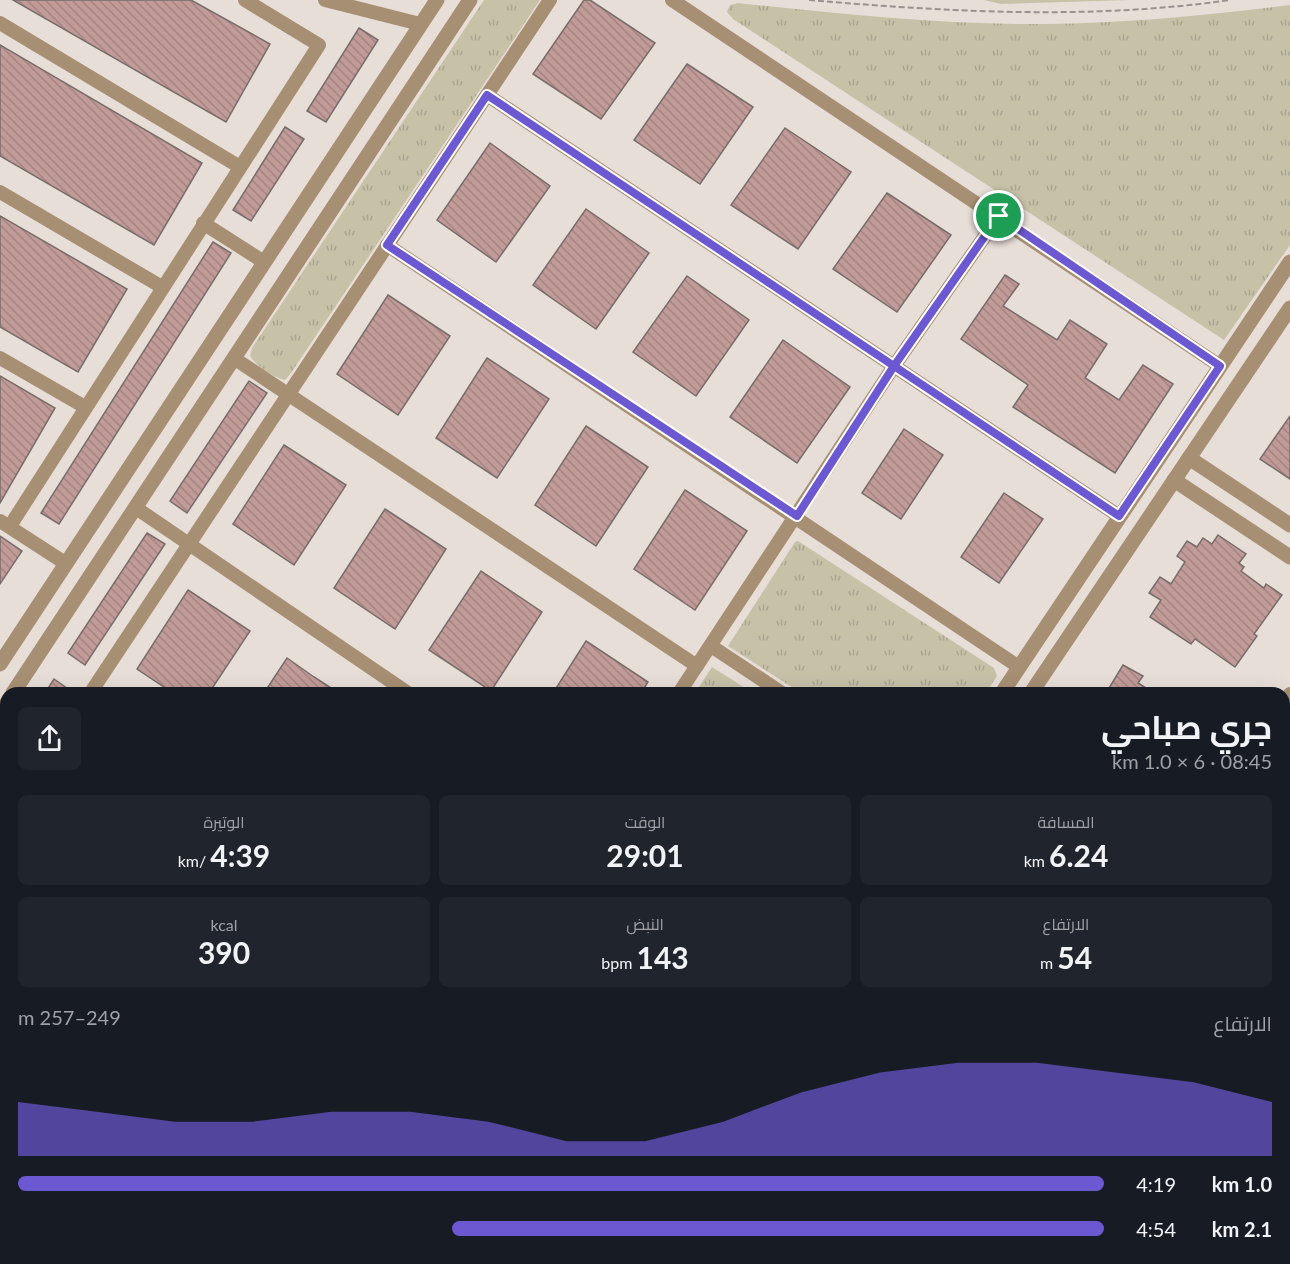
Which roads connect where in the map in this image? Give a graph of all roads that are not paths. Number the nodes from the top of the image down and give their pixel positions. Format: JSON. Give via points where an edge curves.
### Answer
{"nodes":[{"id":1,"x":245,"y":0,"type":"edge"},
{"id":2,"x":325,"y":0,"type":"edge"},
{"id":3,"x":437,"y":0,"type":"edge"},
{"id":4,"x":470,"y":0,"type":"edge"},
{"id":5,"x":550,"y":0,"type":"edge"},
{"id":6,"x":672,"y":0,"type":"edge"},
{"id":7,"x":0,"y":23,"type":"edge"},
{"id":8,"x":420,"y":24,"type":"junction"},
{"id":9,"x":487,"y":95,"type":"junction"},
{"id":10,"x":240,"y":167,"type":"junction"},
{"id":11,"x":0,"y":192,"type":"edge"},
{"id":12,"x":999,"y":216,"type":"junction"},
{"id":13,"x":203,"y":224,"type":"junction"},
{"id":14,"x":387,"y":245,"type":"junction"},
{"id":15,"x":264,"y":262,"type":"junction"},
{"id":16,"x":1290,"y":262,"type":"edge"},
{"id":17,"x":162,"y":287,"type":"junction"},
{"id":18,"x":1290,"y":308,"type":"edge"},
{"id":19,"x":1253,"y":320,"type":"junction"},
{"id":20,"x":1274,"y":333,"type":"junction"},
{"id":21,"x":0,"y":358,"type":"edge"},
{"id":22,"x":234,"y":359,"type":"junction"},
{"id":23,"x":894,"y":366,"type":"junction"},
{"id":24,"x":1220,"y":366,"type":"junction"},
{"id":25,"x":287,"y":396,"type":"junction"},
{"id":26,"x":84,"y":407,"type":"junction"},
{"id":27,"x":158,"y":422,"type":"junction"},
{"id":28,"x":181,"y":437,"type":"junction"},
{"id":29,"x":1189,"y":458,"type":"junction"},
{"id":30,"x":1174,"y":480,"type":"junction"},
{"id":31,"x":135,"y":508,"type":"junction"},
{"id":32,"x":797,"y":516,"type":"junction"},
{"id":33,"x":1119,"y":516,"type":"junction"},
{"id":34,"x":5,"y":523,"type":"edge"},
{"id":35,"x":1290,"y":525,"type":"edge"},
{"id":36,"x":189,"y":546,"type":"junction"},
{"id":37,"x":1290,"y":557,"type":"edge"},
{"id":38,"x":65,"y":563,"type":"junction"},
{"id":39,"x":711,"y":646,"type":"junction"},
{"id":40,"x":1,"y":663,"type":"edge"},
{"id":41,"x":697,"y":666,"type":"junction"},
{"id":42,"x":1019,"y":667,"type":"junction"},
{"id":43,"x":23,"y":676,"type":"junction"},
{"id":44,"x":17,"y":687,"type":"edge"},
{"id":45,"x":94,"y":687,"type":"edge"},
{"id":46,"x":399,"y":687,"type":"edge"},
{"id":47,"x":683,"y":687,"type":"edge"},
{"id":48,"x":774,"y":687,"type":"edge"},
{"id":49,"x":1006,"y":687,"type":"edge"},
{"id":50,"x":1035,"y":687,"type":"edge"}],
"edges":[{"from":1,"to":10,"type":"street","via":[[319,45]]},
{"from":2,"to":8,"type":"street"},
{"from":3,"to":8,"type":"street"},
{"from":4,"to":22,"type":"street"},
{"from":5,"to":9,"type":"street"},
{"from":6,"to":12,"type":"street"},
{"from":7,"to":10,"type":"street"},
{"from":8,"to":15,"type":"street"},
{"from":9,"to":14,"type":"street"},
{"from":9,"to":23,"type":"street"},
{"from":10,"to":13,"type":"street"},
{"from":11,"to":17,"type":"street"},
{"from":12,"to":23,"type":"street"},
{"from":12,"to":24,"type":"street"},
{"from":13,"to":15,"type":"street"},
{"from":13,"to":17,"type":"street"},
{"from":14,"to":25,"type":"street"},
{"from":14,"to":32,"type":"street"},
{"from":15,"to":27,"type":"street"},
{"from":16,"to":19,"type":"street"},
{"from":17,"to":26,"type":"street"},
{"from":18,"to":20,"type":"street"},
{"from":19,"to":20,"type":"street"},
{"from":19,"to":24,"type":"street"},
{"from":20,"to":29,"type":"street"},
{"from":21,"to":26,"type":"street"},
{"from":22,"to":25,"type":"street"},
{"from":22,"to":28,"type":"street"},
{"from":23,"to":32,"type":"street"},
{"from":23,"to":33,"type":"street"},
{"from":24,"to":33,"type":"street"},
{"from":25,"to":36,"type":"street"},
{"from":25,"to":41,"type":"street"},
{"from":26,"to":34,"type":"street"},
{"from":27,"to":28,"type":"street"},
{"from":27,"to":38,"type":"street"},
{"from":28,"to":31,"type":"street"},
{"from":29,"to":30,"type":"street"},
{"from":29,"to":35,"type":"street"},
{"from":30,"to":37,"type":"street"},
{"from":30,"to":50,"type":"street"},
{"from":31,"to":36,"type":"street"},
{"from":31,"to":43,"type":"street"},
{"from":32,"to":39,"type":"street"},
{"from":32,"to":42,"type":"street"},
{"from":33,"to":42,"type":"street"},
{"from":34,"to":38,"type":"street"},
{"from":36,"to":45,"type":"street"},
{"from":36,"to":46,"type":"street"},
{"from":38,"to":40,"type":"street"},
{"from":39,"to":41,"type":"street"},
{"from":39,"to":48,"type":"street"},
{"from":40,"to":43,"type":"street"},
{"from":41,"to":47,"type":"street"},
{"from":42,"to":49,"type":"street"},
{"from":43,"to":44,"type":"street"}]}
